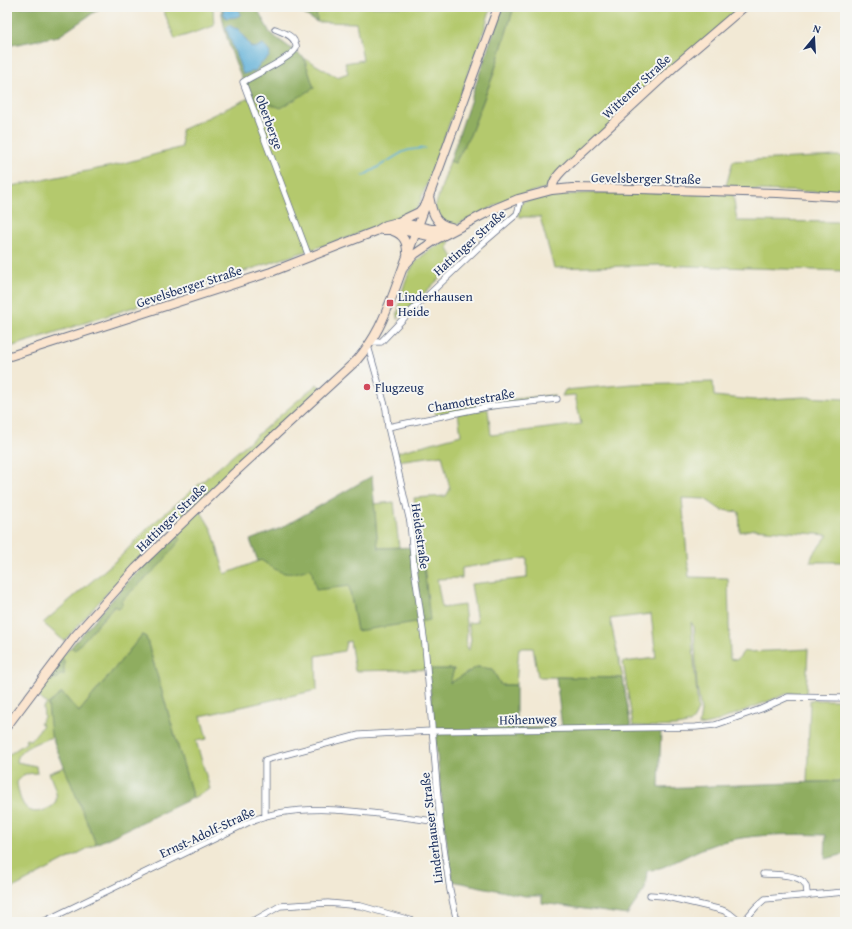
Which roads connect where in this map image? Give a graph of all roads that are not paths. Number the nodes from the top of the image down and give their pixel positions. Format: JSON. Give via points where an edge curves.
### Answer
{"nodes":[{"id":1,"x":498,"y":7,"type":"edge"},
{"id":2,"x":744,"y":7,"type":"edge"},
{"id":3,"x":275,"y":29,"type":"dead end"},
{"id":4,"x":552,"y":190,"type":"junction"},
{"id":5,"x":845,"y":197,"type":"edge"},
{"id":6,"x":518,"y":199,"type":"junction"},
{"id":7,"x":428,"y":200,"type":"junction"},
{"id":8,"x":398,"y":222,"type":"junction"},
{"id":9,"x":459,"y":227,"type":"junction"},
{"id":10,"x":391,"y":230,"type":"junction"},
{"id":11,"x":417,"y":230,"type":"junction"},
{"id":12,"x":376,"y":231,"type":"junction"},
{"id":13,"x":442,"y":237,"type":"junction"},
{"id":14,"x":407,"y":256,"type":"junction"},
{"id":15,"x":309,"y":257,"type":"junction"},
{"id":16,"x":403,"y":266,"type":"junction"},
{"id":17,"x":370,"y":344,"type":"junction"},
{"id":18,"x":7,"y":358,"type":"edge"},
{"id":19,"x":557,"y":399,"type":"dead end"},
{"id":20,"x":388,"y":427,"type":"junction"},
{"id":21,"x":845,"y":698,"type":"edge"},
{"id":22,"x":7,"y":726,"type":"edge"},
{"id":23,"x":431,"y":731,"type":"junction"},
{"id":24,"x":265,"y":816,"type":"junction"},
{"id":25,"x":440,"y":822,"type":"junction"},
{"id":26,"x":763,"y":874,"type":"dead end"},
{"id":27,"x":845,"y":892,"type":"edge"},
{"id":28,"x":650,"y":895,"type":"dead end"},
{"id":29,"x":807,"y":896,"type":"junction"},
{"id":30,"x":43,"y":922,"type":"edge"},
{"id":31,"x":249,"y":922,"type":"edge"},
{"id":32,"x":417,"y":922,"type":"edge"},
{"id":33,"x":457,"y":922,"type":"edge"},
{"id":34,"x":740,"y":922,"type":"edge"},
{"id":35,"x":743,"y":922,"type":"edge"}],
"edges":[{"from":1,"to":7,"type":"main road","name":"Hattinger Straße"},
{"from":2,"to":4,"type":"main road","name":"Wittener Straße","via":[[675,66],[569,164],[555,179]]},
{"from":3,"to":15,"type":"street","name":"Oberberge","via":[[293,39],[296,49],[243,82]]},
{"from":4,"to":5,"type":"main road","name":"Gevelsberger Straße","via":[[645,189]]},
{"from":4,"to":6,"type":"main road","name":"Gevelsberger Straße"},
{"from":6,"to":9,"type":"main road","name":"Gevelsberger Straße"},
{"from":6,"to":17,"type":"street","name":"Hattinger Straße","via":[[520,204],[517,214],[482,244],[381,342]]},
{"from":7,"to":8,"type":"main road","via":[[419,212]]},
{"from":7,"to":9,"type":"main road","name":"Hattinger Straße","via":[[437,221],[446,226]]},
{"from":7,"to":11,"type":"main road","name":"Hattinger Straße"},
{"from":8,"to":11,"type":"main road","name":"Gevelsberger Straße"},
{"from":8,"to":12,"type":"main road","name":"Gevelsberger Straße"},
{"from":9,"to":11,"type":"main road","name":"Gevelsberger Straße"},
{"from":9,"to":13,"type":"main road","name":"Gevelsberger Straße"},
{"from":10,"to":11,"type":"main road","name":"Gevelsberger Straße"},
{"from":10,"to":12,"type":"main road","name":"Gevelsberger Straße"},
{"from":10,"to":14,"type":"main road","via":[[403,236]]},
{"from":11,"to":13,"type":"main road","name":"Gevelsberger Straße","via":[[429,236]]},
{"from":11,"to":14,"type":"main road","name":"Hattinger Straße"},
{"from":12,"to":15,"type":"main road","name":"Gevelsberger Straße"},
{"from":13,"to":16,"type":"main road","name":"Gevelsberger Straße","via":[[415,254]]},
{"from":14,"to":16,"type":"main road","name":"Hattinger Straße"},
{"from":15,"to":18,"type":"main road","name":"Gevelsberger Straße"},
{"from":16,"to":17,"type":"main road","name":"Hattinger Straße","via":[[390,303]]},
{"from":17,"to":20,"type":"street","name":"Heidestraße"},
{"from":17,"to":22,"type":"main road","name":"Hattinger Straße","via":[[357,360],[136,568],[75,636]]},
{"from":19,"to":20,"type":"street","name":"Chamottestraße","via":[[491,406]]},
{"from":20,"to":23,"type":"street","name":"Heidestraße","via":[[410,522],[425,645]]},
{"from":21,"to":23,"type":"street","name":"Höhenweg","via":[[788,697],[716,724],[696,727]]},
{"from":23,"to":24,"type":"street","name":"Höhenweg","via":[[359,735],[265,760]]},
{"from":23,"to":25,"type":"street","name":"Linderhauser Straße"},
{"from":24,"to":25,"type":"street","name":"Ernst-Adolf-Straße","via":[[302,810],[334,810]]},
{"from":24,"to":30,"type":"street","name":"Ernst-Adolf-Straße"},
{"from":25,"to":33,"type":"street","name":"Linderhauser Straße"},
{"from":26,"to":29,"type":"street","via":[[780,874],[802,880],[806,884]]},
{"from":27,"to":29,"type":"street"},
{"from":28,"to":34,"type":"street","via":[[722,910]]},
{"from":29,"to":35,"type":"street","via":[[765,899]]},
{"from":31,"to":32,"type":"street","via":[[280,906],[328,903],[361,906]]}]}
